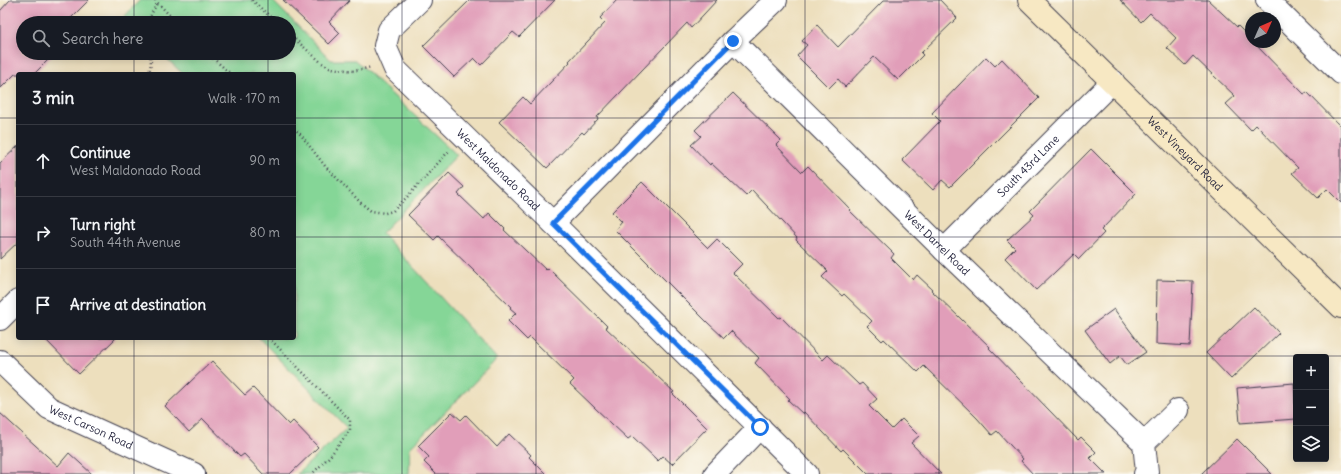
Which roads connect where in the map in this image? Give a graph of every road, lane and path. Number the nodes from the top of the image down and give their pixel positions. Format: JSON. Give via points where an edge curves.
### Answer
{"nodes":[{"id":1,"x":252,"y":0,"type":"edge"},
{"id":2,"x":420,"y":0,"type":"edge"},
{"id":3,"x":776,"y":0,"type":"edge"},
{"id":4,"x":1030,"y":0,"type":"edge"},
{"id":5,"x":1267,"y":0,"type":"edge"},
{"id":6,"x":156,"y":1,"type":"edge"},
{"id":7,"x":150,"y":16,"type":"edge"},
{"id":8,"x":170,"y":16,"type":"edge"},
{"id":9,"x":269,"y":16,"type":"edge"},
{"id":10,"x":296,"y":40,"type":"edge"},
{"id":11,"x":733,"y":41,"type":"junction"},
{"id":12,"x":388,"y":54,"type":"junction"},
{"id":13,"x":151,"y":60,"type":"edge"},
{"id":14,"x":216,"y":60,"type":"edge"},
{"id":15,"x":149,"y":72,"type":"edge"},
{"id":16,"x":229,"y":72,"type":"edge"},
{"id":17,"x":1341,"y":73,"type":"edge"},
{"id":18,"x":1113,"y":81,"type":"junction"},
{"id":19,"x":296,"y":130,"type":"edge"},
{"id":20,"x":463,"y":136,"type":"junction"},
{"id":21,"x":553,"y":223,"type":"junction"},
{"id":22,"x":944,"y":250,"type":"junction"},
{"id":23,"x":16,"y":303,"type":"edge"},
{"id":24,"x":1341,"y":307,"type":"edge"},
{"id":25,"x":0,"y":319,"type":"edge"},
{"id":26,"x":271,"y":340,"type":"edge"},
{"id":27,"x":0,"y":361,"type":"edge"},
{"id":28,"x":1178,"y":410,"type":"dead end"},
{"id":29,"x":760,"y":427,"type":"junction"},
{"id":30,"x":1144,"y":442,"type":"junction"},
{"id":31,"x":194,"y":474,"type":"edge"},
{"id":32,"x":312,"y":474,"type":"edge"},
{"id":33,"x":715,"y":474,"type":"edge"},
{"id":34,"x":807,"y":474,"type":"edge"},
{"id":35,"x":1145,"y":474,"type":"edge"}],
"edges":[{"from":1,"to":9,"type":"path"},
{"from":2,"to":12,"type":"street","via":[[390,30]]},
{"from":3,"to":11,"type":"street"},
{"from":4,"to":18,"type":"street","name":"West Vineyard Road"},
{"from":5,"to":17,"type":"street"},
{"from":6,"to":7,"type":"path"},
{"from":6,"to":8,"type":"path"},
{"from":10,"to":12,"type":"path","via":[[331,68],[354,71]]},
{"from":11,"to":21,"type":"street"},
{"from":11,"to":22,"type":"street","name":"West Darrel Road"},
{"from":12,"to":20,"type":"street","name":"West Maldonado Road","via":[[395,69]]},
{"from":13,"to":15,"type":"path"},
{"from":14,"to":16,"type":"path"},
{"from":18,"to":22,"type":"street","name":"South 43rd Lane"},
{"from":18,"to":24,"type":"street","name":"West Vineyard Road"},
{"from":19,"to":20,"type":"path","via":[[325,166],[362,203],[371,211],[385,213],[393,211]]},
{"from":20,"to":21,"type":"street","name":"West Maldonado Road"},
{"from":21,"to":29,"type":"street","name":"West Maldonado Road"},
{"from":22,"to":30,"type":"street","name":"West Darrel Road"},
{"from":23,"to":25,"type":"street"},
{"from":26,"to":32,"type":"path","via":[[350,420],[350,430]]},
{"from":27,"to":31,"type":"street","name":"West Carson Road","via":[[49,408]]},
{"from":28,"to":30,"type":"street"},
{"from":29,"to":33,"type":"street"},
{"from":29,"to":34,"type":"street","name":"West Maldonado Road"},
{"from":30,"to":35,"type":"street","via":[[1147,472]]}]}
